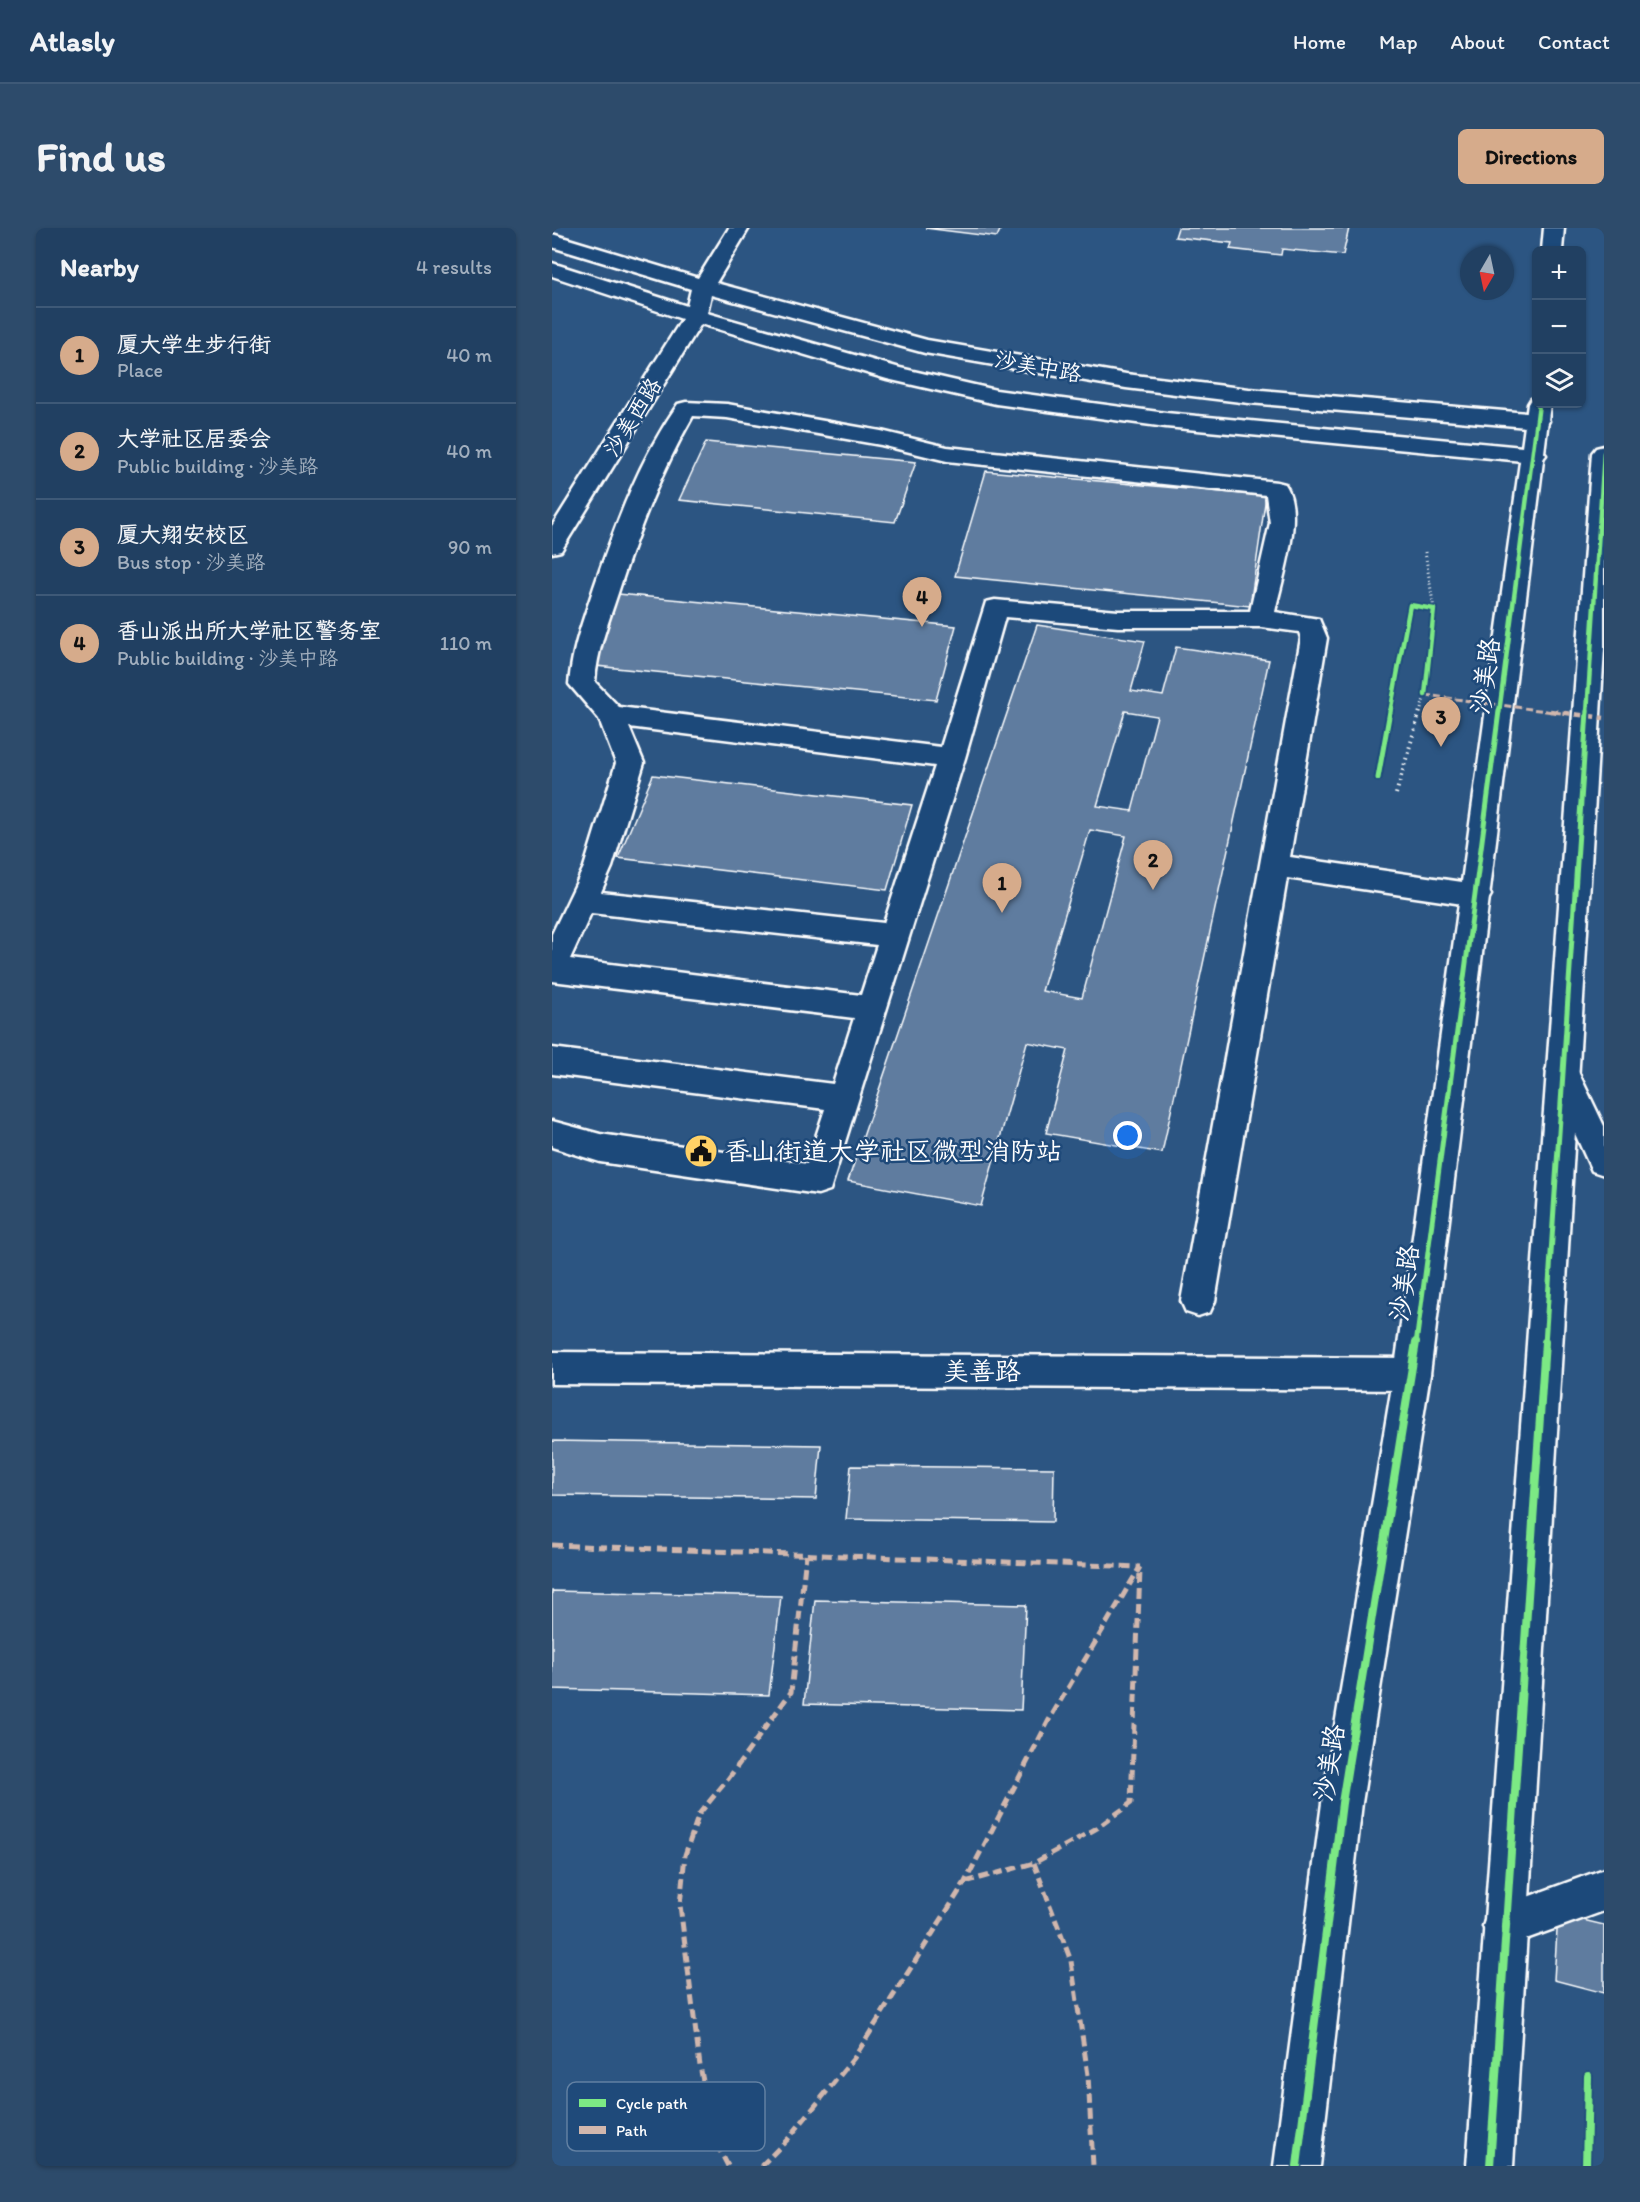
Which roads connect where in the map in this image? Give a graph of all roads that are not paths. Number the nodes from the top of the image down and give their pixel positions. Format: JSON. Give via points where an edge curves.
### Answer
{"nodes":[{"id":1,"x":739,"y":228,"type":"edge"},
{"id":2,"x":1554,"y":228,"type":"edge"},
{"id":3,"x":552,"y":240,"type":"edge"},
{"id":4,"x":1552,"y":246,"type":"edge"},
{"id":5,"x":552,"y":269,"type":"edge"},
{"id":6,"x":702,"y":286,"type":"junction"},
{"id":7,"x":695,"y":316,"type":"junction"},
{"id":8,"x":1539,"y":412,"type":"edge"},
{"id":9,"x":1604,"y":453,"type":"edge"},
{"id":10,"x":1534,"y":455,"type":"junction"},
{"id":11,"x":552,"y":545,"type":"edge"},
{"id":12,"x":1262,"y":619,"type":"junction"},
{"id":13,"x":611,"y":715,"type":"junction"},
{"id":14,"x":951,"y":758,"type":"junction"},
{"id":15,"x":1274,"y":865,"type":"junction"},
{"id":16,"x":1476,"y":895,"type":"junction"},
{"id":17,"x":582,"y":901,"type":"junction"},
{"id":18,"x":895,"y":936,"type":"junction"},
{"id":19,"x":552,"y":967,"type":"edge"},
{"id":20,"x":872,"y":1008,"type":"junction"},
{"id":21,"x":552,"y":1061,"type":"edge"},
{"id":22,"x":1562,"y":1070,"type":"junction"},
{"id":23,"x":844,"y":1098,"type":"junction"},
{"id":24,"x":552,"y":1134,"type":"edge"},
{"id":25,"x":1604,"y":1161,"type":"edge"},
{"id":26,"x":1198,"y":1301,"type":"dead end"},
{"id":27,"x":552,"y":1368,"type":"edge"},
{"id":28,"x":1412,"y":1374,"type":"junction"},
{"id":29,"x":1604,"y":1890,"type":"edge"},
{"id":30,"x":1504,"y":1926,"type":"junction"},
{"id":31,"x":1297,"y":2166,"type":"edge"},
{"id":32,"x":1490,"y":2166,"type":"edge"}],
"edges":[{"from":1,"to":6,"type":"street","name":"沙美西路"},
{"from":2,"to":4,"type":"street"},
{"from":3,"to":6,"type":"street","name":"沙美中路"},
{"from":5,"to":7,"type":"street","name":"沙美中路"},
{"from":6,"to":7,"type":"street","name":"沙美西路"},
{"from":6,"to":8,"type":"street","name":"沙美中路","via":[[925,346],[1126,381],[1249,396]]},
{"from":7,"to":10,"type":"street","name":"沙美中路","via":[[895,374],[996,397],[1166,420]]},
{"from":7,"to":11,"type":"street","name":"沙美西路"},
{"from":8,"to":10,"type":"street","name":"沙美路"},
{"from":9,"to":22,"type":"street"},
{"from":10,"to":16,"type":"street","name":"沙美路"},
{"from":12,"to":13,"type":"street","via":[[1282,523],[1277,489],[947,454],[881,438],[727,411],[686,409],[654,465],[628,524],[584,656],[582,684]]},
{"from":12,"to":14,"type":"street","via":[[1118,619],[995,608]]},
{"from":12,"to":15,"type":"street","via":[[1310,626],[1314,638]]},
{"from":13,"to":14,"type":"street"},
{"from":13,"to":17,"type":"street","via":[[630,763],[598,867]]},
{"from":14,"to":18,"type":"street"},
{"from":15,"to":16,"type":"street"},
{"from":15,"to":26,"type":"street"},
{"from":16,"to":28,"type":"street","name":"沙美路"},
{"from":17,"to":18,"type":"street"},
{"from":17,"to":19,"type":"street"},
{"from":18,"to":20,"type":"street"},
{"from":19,"to":20,"type":"street"},
{"from":20,"to":23,"type":"street"},
{"from":21,"to":23,"type":"street"},
{"from":22,"to":25,"type":"street"},
{"from":22,"to":30,"type":"street"},
{"from":23,"to":24,"type":"street","via":[[818,1180],[600,1148]]},
{"from":27,"to":28,"type":"street","name":"美善路"},
{"from":28,"to":31,"type":"street","name":"沙美路","via":[[1342,1803]]},
{"from":29,"to":30,"type":"street"},
{"from":30,"to":32,"type":"street"}]}
